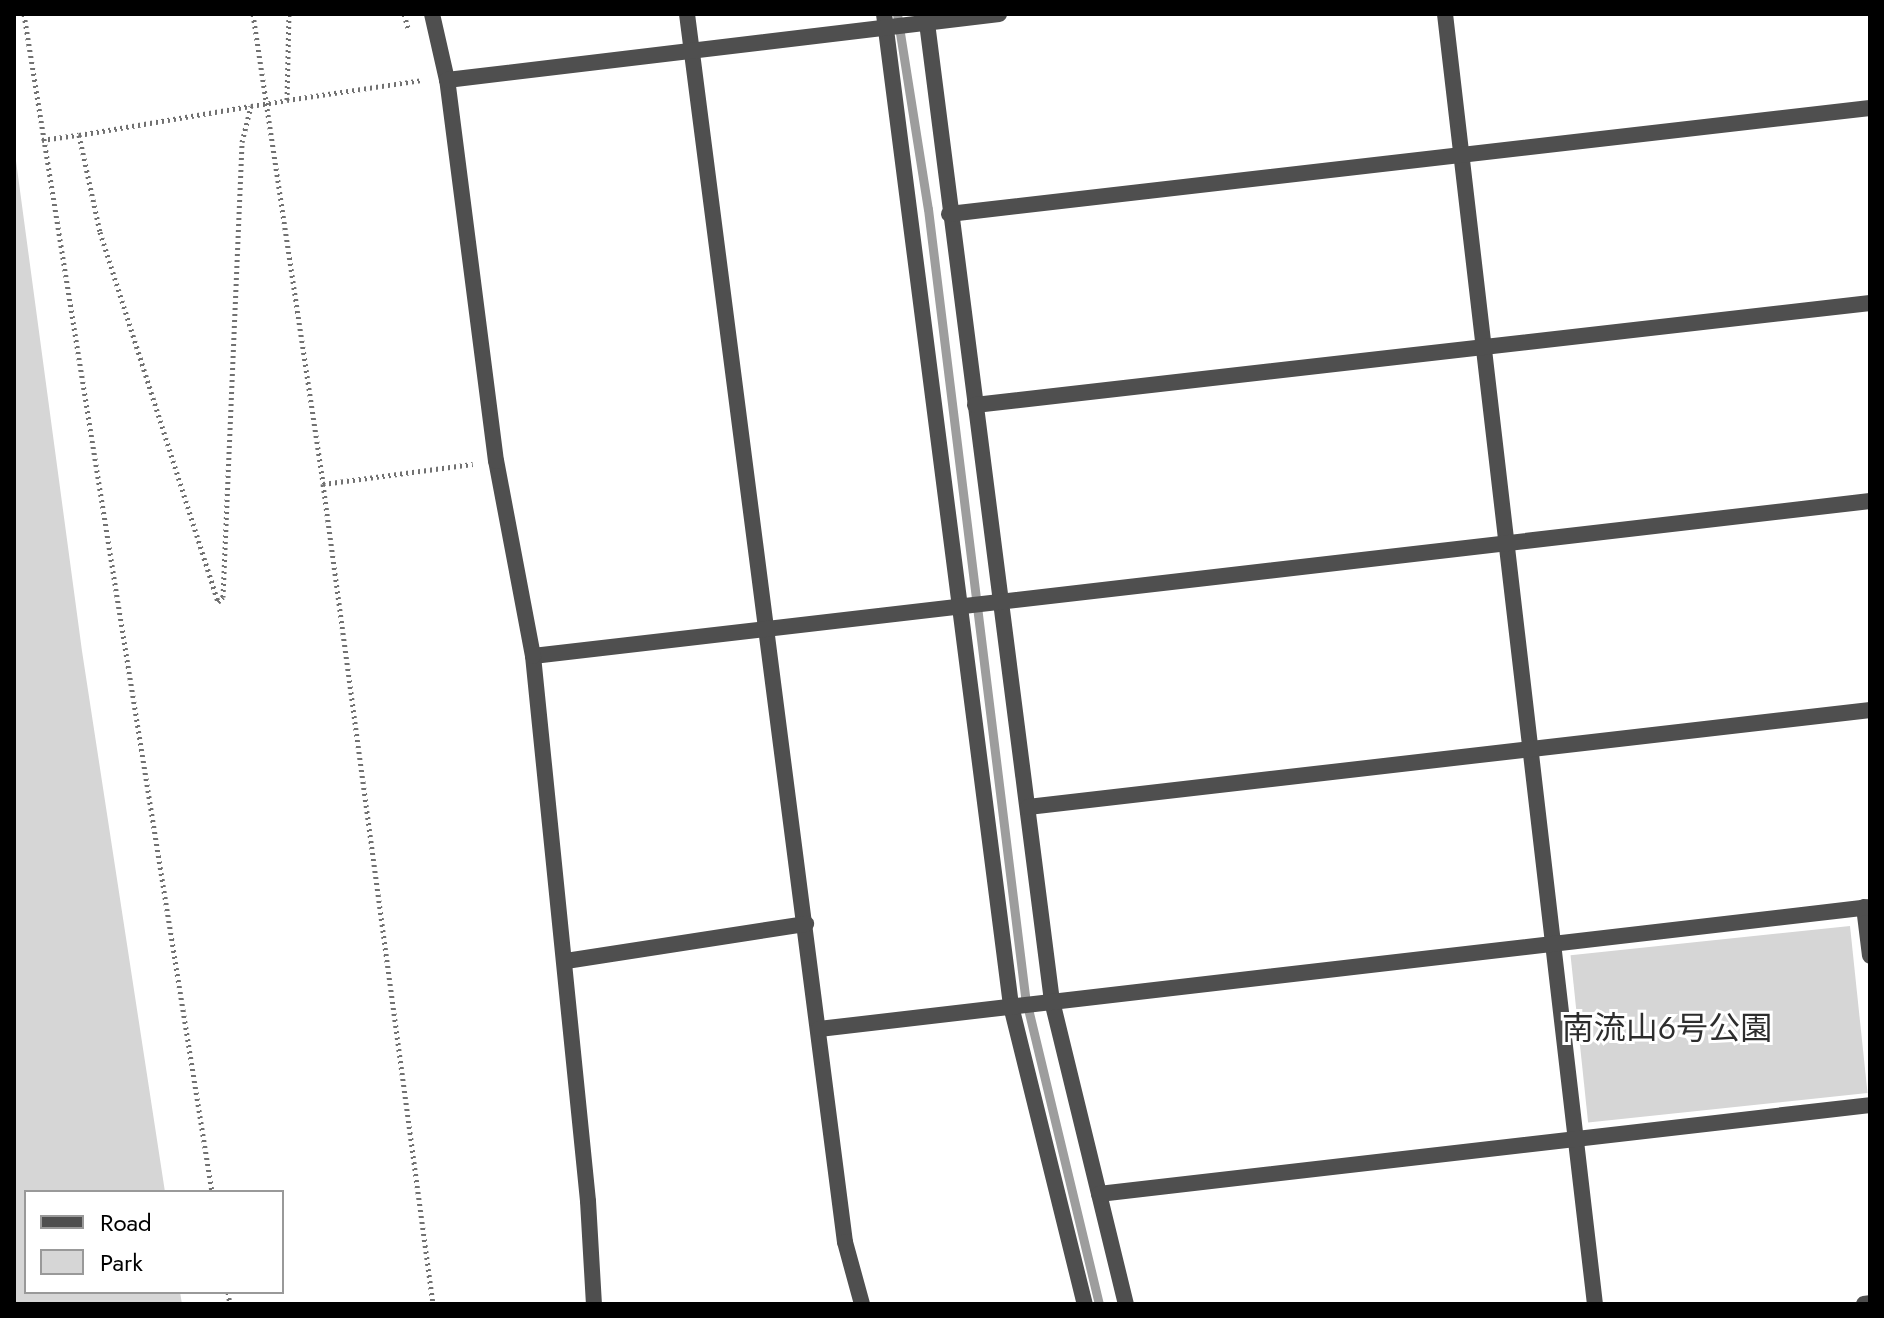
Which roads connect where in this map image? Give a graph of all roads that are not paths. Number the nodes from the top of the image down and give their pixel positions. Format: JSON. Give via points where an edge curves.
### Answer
{"nodes":[{"id":1,"x":432,"y":14,"type":"edge"},
{"id":2,"x":687,"y":14,"type":"edge"},
{"id":3,"x":999,"y":14,"type":"edge"},
{"id":4,"x":1445,"y":14,"type":"edge"},
{"id":5,"x":926,"y":18,"type":"edge"},
{"id":6,"x":885,"y":20,"type":"edge"},
{"id":7,"x":692,"y":49,"type":"junction"},
{"id":8,"x":447,"y":80,"type":"junction"},
{"id":9,"x":1870,"y":108,"type":"edge"},
{"id":10,"x":1462,"y":156,"type":"junction"},
{"id":11,"x":949,"y":214,"type":"junction"},
{"id":12,"x":1870,"y":303,"type":"edge"},
{"id":13,"x":1483,"y":348,"type":"junction"},
{"id":14,"x":975,"y":405,"type":"junction"},
{"id":15,"x":1870,"y":501,"type":"edge"},
{"id":16,"x":1508,"y":542,"type":"junction"},
{"id":17,"x":1002,"y":602,"type":"junction"},
{"id":18,"x":961,"y":607,"type":"junction"},
{"id":19,"x":766,"y":627,"type":"junction"},
{"id":20,"x":533,"y":656,"type":"junction"},
{"id":21,"x":1870,"y":710,"type":"edge"},
{"id":22,"x":1531,"y":749,"type":"junction"},
{"id":23,"x":1028,"y":807,"type":"junction"},
{"id":24,"x":1867,"y":907,"type":"edge"},
{"id":25,"x":806,"y":924,"type":"junction"},
{"id":26,"x":1553,"y":943,"type":"junction"},
{"id":27,"x":1870,"y":956,"type":"edge"},
{"id":28,"x":566,"y":961,"type":"junction"},
{"id":29,"x":1052,"y":1001,"type":"junction"},
{"id":30,"x":1011,"y":1006,"type":"junction"},
{"id":31,"x":819,"y":1029,"type":"junction"},
{"id":32,"x":1870,"y":1105,"type":"edge"},
{"id":33,"x":1578,"y":1137,"type":"junction"},
{"id":34,"x":1099,"y":1194,"type":"junction"},
{"id":35,"x":1870,"y":1303,"type":"edge"},
{"id":36,"x":594,"y":1304,"type":"edge"},
{"id":37,"x":862,"y":1304,"type":"edge"},
{"id":38,"x":1085,"y":1304,"type":"edge"},
{"id":39,"x":1126,"y":1304,"type":"edge"},
{"id":40,"x":1595,"y":1304,"type":"edge"},
{"id":41,"x":1864,"y":1304,"type":"edge"}],
"edges":[{"from":1,"to":8,"type":"street"},
{"from":2,"to":7,"type":"street"},
{"from":3,"to":5,"type":"street"},
{"from":4,"to":10,"type":"street"},
{"from":5,"to":6,"type":"street"},
{"from":5,"to":11,"type":"street"},
{"from":6,"to":7,"type":"street"},
{"from":6,"to":18,"type":"street"},
{"from":7,"to":8,"type":"street"},
{"from":7,"to":19,"type":"street"},
{"from":8,"to":20,"type":"street","via":[[496,461]]},
{"from":9,"to":10,"type":"street"},
{"from":10,"to":11,"type":"street"},
{"from":10,"to":13,"type":"street"},
{"from":11,"to":14,"type":"street"},
{"from":12,"to":13,"type":"street"},
{"from":13,"to":14,"type":"street"},
{"from":13,"to":16,"type":"street"},
{"from":14,"to":17,"type":"street"},
{"from":15,"to":16,"type":"street"},
{"from":16,"to":17,"type":"street"},
{"from":16,"to":22,"type":"street"},
{"from":17,"to":18,"type":"street"},
{"from":17,"to":23,"type":"street"},
{"from":18,"to":19,"type":"street"},
{"from":18,"to":30,"type":"street"},
{"from":19,"to":20,"type":"street"},
{"from":19,"to":25,"type":"street"},
{"from":20,"to":28,"type":"street"},
{"from":21,"to":22,"type":"street"},
{"from":22,"to":23,"type":"street"},
{"from":22,"to":26,"type":"street"},
{"from":23,"to":29,"type":"street"},
{"from":24,"to":26,"type":"street"},
{"from":24,"to":27,"type":"street"},
{"from":25,"to":28,"type":"street"},
{"from":25,"to":31,"type":"street"},
{"from":26,"to":29,"type":"street"},
{"from":26,"to":33,"type":"street"},
{"from":28,"to":36,"type":"street"},
{"from":29,"to":30,"type":"street"},
{"from":29,"to":34,"type":"street"},
{"from":30,"to":31,"type":"street"},
{"from":30,"to":38,"type":"street"},
{"from":31,"to":37,"type":"street","via":[[845,1242]]},
{"from":32,"to":33,"type":"street"},
{"from":33,"to":34,"type":"street"},
{"from":33,"to":40,"type":"street"},
{"from":34,"to":39,"type":"street"},
{"from":35,"to":41,"type":"street"}]}
